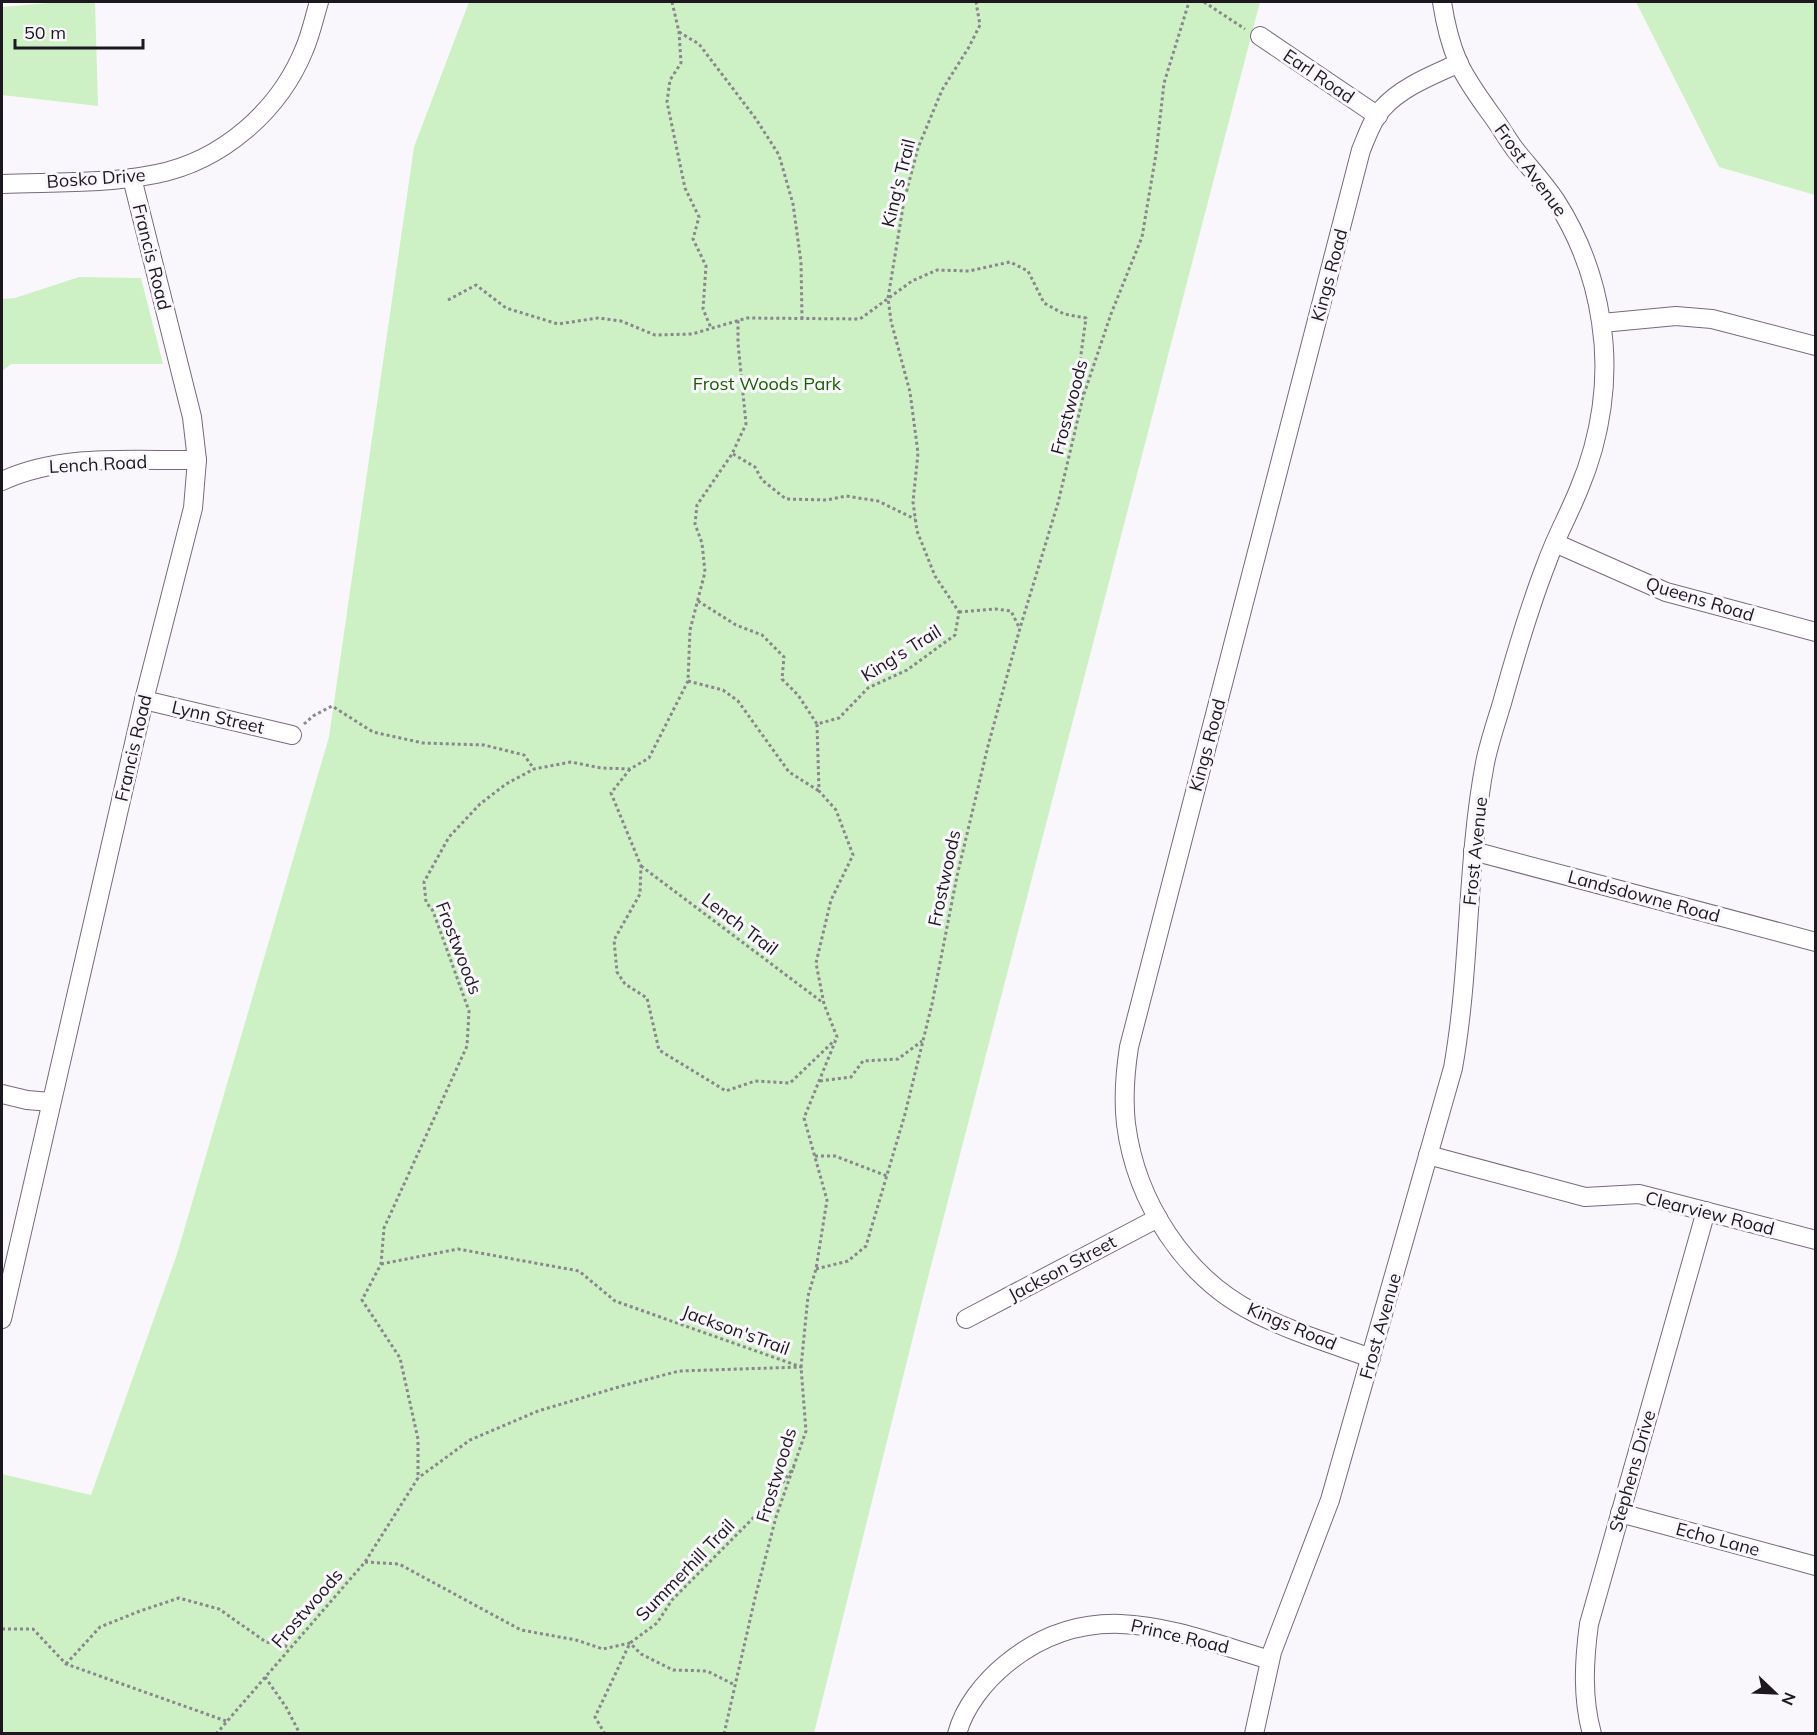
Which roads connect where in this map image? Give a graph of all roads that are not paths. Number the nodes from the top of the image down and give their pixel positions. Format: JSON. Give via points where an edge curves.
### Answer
{"nodes":[{"id":1,"x":319,"y":2,"type":"edge"},
{"id":2,"x":1442,"y":2,"type":"edge"},
{"id":3,"x":1260,"y":36,"type":"road end"},
{"id":4,"x":1458,"y":63,"type":"junction"},
{"id":5,"x":1378,"y":116,"type":"junction"},
{"id":6,"x":132,"y":178,"type":"junction"},
{"id":7,"x":2,"y":184,"type":"edge"},
{"id":8,"x":1602,"y":323,"type":"junction"},
{"id":9,"x":1815,"y":346,"type":"edge"},
{"id":10,"x":197,"y":460,"type":"junction"},
{"id":11,"x":2,"y":481,"type":"edge"},
{"id":12,"x":1555,"y":543,"type":"junction"},
{"id":13,"x":1815,"y":632,"type":"edge"},
{"id":14,"x":144,"y":700,"type":"junction"},
{"id":15,"x":291,"y":735,"type":"road end"},
{"id":16,"x":1473,"y":851,"type":"junction"},
{"id":17,"x":1815,"y":942,"type":"edge"},
{"id":18,"x":2,"y":1094,"type":"edge"},
{"id":19,"x":51,"y":1102,"type":"junction"},
{"id":20,"x":1428,"y":1155,"type":"junction"},
{"id":21,"x":1706,"y":1211,"type":"junction"},
{"id":22,"x":1158,"y":1218,"type":"junction"},
{"id":23,"x":1815,"y":1240,"type":"edge"},
{"id":24,"x":2,"y":1319,"type":"edge"},
{"id":25,"x":966,"y":1319,"type":"dead end"},
{"id":26,"x":1371,"y":1358,"type":"junction"},
{"id":27,"x":1620,"y":1513,"type":"junction"},
{"id":28,"x":1815,"y":1566,"type":"edge"},
{"id":29,"x":1270,"y":1659,"type":"junction"},
{"id":30,"x":957,"y":1734,"type":"edge"},
{"id":31,"x":1254,"y":1734,"type":"edge"},
{"id":32,"x":1592,"y":1734,"type":"edge"}],
"edges":[{"from":1,"to":6,"type":"street","name":"Bosko Drive","via":[[295,69],[254,122],[200,159]]},
{"from":2,"to":4,"type":"street","name":"Frost Avenue"},
{"from":3,"to":5,"type":"street","name":"Earl Road"},
{"from":4,"to":5,"type":"street","name":"Kings Road","via":[[1402,92]]},
{"from":4,"to":8,"type":"street","name":"Frost Avenue","via":[[1572,230],[1595,290]]},
{"from":5,"to":22,"type":"street","name":"Kings Road","via":[[1361,150],[1129,1047],[1126,1125],[1138,1176]]},
{"from":6,"to":7,"type":"street","name":"Bosko Drive"},
{"from":6,"to":10,"type":"street","name":"Francis Road","via":[[192,417]]},
{"from":8,"to":9,"type":"street","via":[[1676,316],[1712,319]]},
{"from":8,"to":12,"type":"street","name":"Frost Avenue","via":[[1604,385],[1600,417],[1580,487]]},
{"from":10,"to":11,"type":"street","name":"Lench Road","via":[[75,461],[36,468]]},
{"from":10,"to":14,"type":"street","name":"Francis Road","via":[[193,508]]},
{"from":12,"to":13,"type":"street","name":"Queens Road","via":[[1666,592]]},
{"from":12,"to":16,"type":"street","name":"Frost Avenue","via":[[1512,667],[1485,761]]},
{"from":14,"to":15,"type":"street","name":"Lynn Street"},
{"from":14,"to":19,"type":"street","name":"Francis Road"},
{"from":16,"to":17,"type":"street","name":"Landsdowne Road"},
{"from":16,"to":20,"type":"street","name":"Frost Avenue","via":[[1461,1023],[1453,1068]]},
{"from":18,"to":19,"type":"street"},
{"from":19,"to":24,"type":"street","name":"Francis Road"},
{"from":20,"to":21,"type":"street","name":"Clearview Road","via":[[1586,1197],[1639,1194]]},
{"from":20,"to":26,"type":"street","name":"Frost Avenue"},
{"from":21,"to":23,"type":"street","name":"Clearview Road"},
{"from":21,"to":27,"type":"street","name":"Stephens Drive"},
{"from":22,"to":25,"type":"street","name":"Jackson Street"},
{"from":22,"to":26,"type":"street","name":"Kings Road","via":[[1192,1265],[1232,1299],[1286,1328]]},
{"from":26,"to":29,"type":"street","name":"Frost Avenue","via":[[1330,1500]]},
{"from":27,"to":28,"type":"street","name":"Echo Lane"},
{"from":27,"to":32,"type":"street","name":"Stephens Drive","via":[[1586,1650],[1586,1703]]},
{"from":29,"to":30,"type":"street","name":"Prince Road","via":[[1153,1626],[1081,1626],[1030,1646],[1001,1668],[976,1695]]},
{"from":29,"to":31,"type":"street","name":"Frost Avenue"}]}
